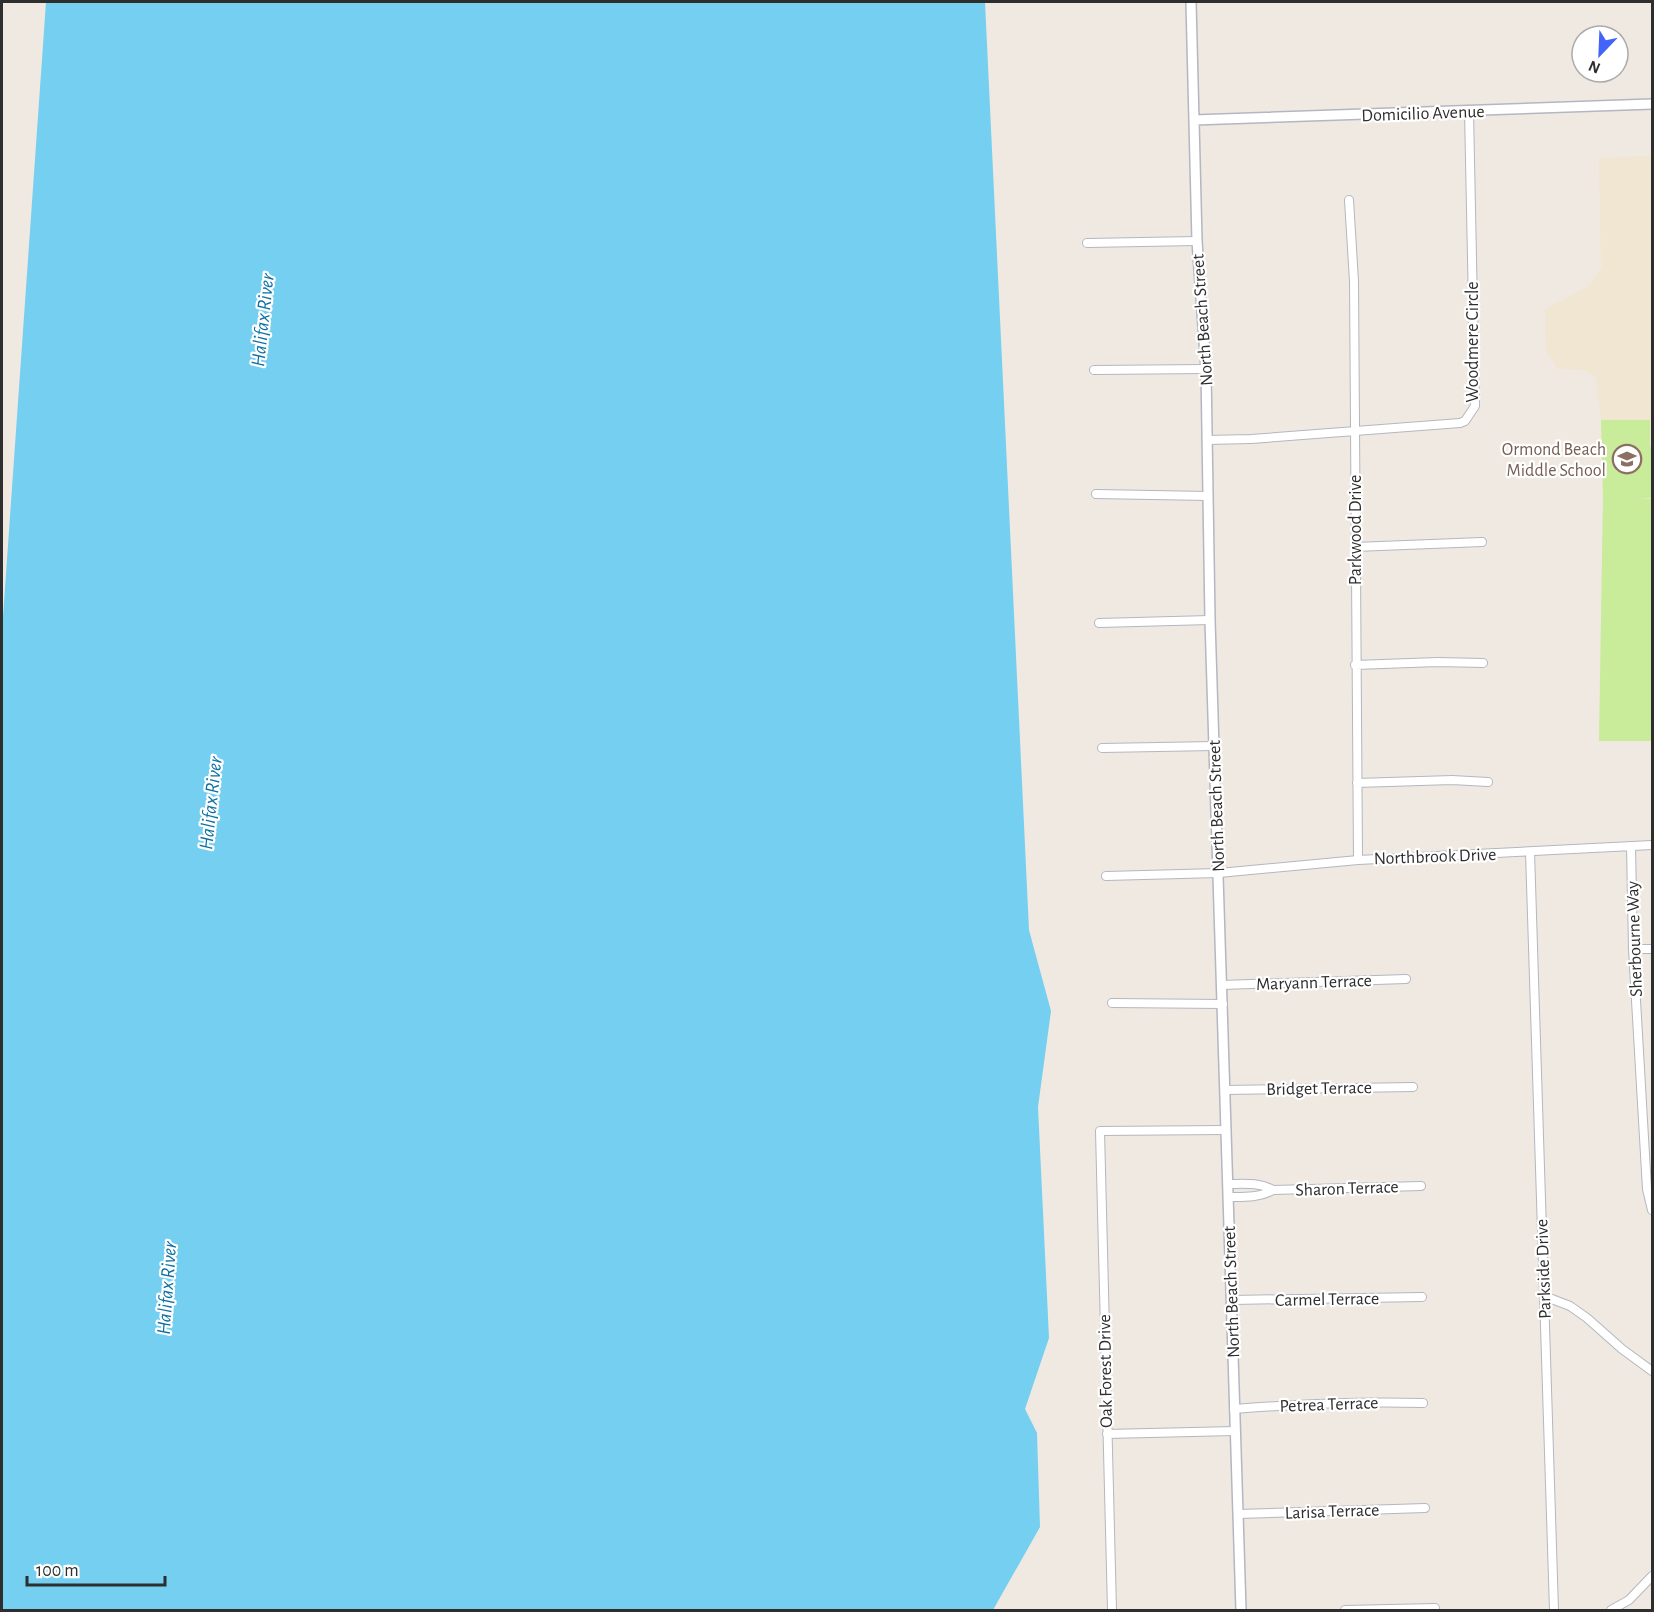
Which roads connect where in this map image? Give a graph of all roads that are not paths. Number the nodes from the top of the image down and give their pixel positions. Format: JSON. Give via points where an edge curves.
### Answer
{"nodes":[{"id":1,"x":1191,"y":2,"type":"edge"},
{"id":2,"x":1653,"y":104,"type":"edge"},
{"id":3,"x":1469,"y":111,"type":"junction"},
{"id":4,"x":1194,"y":120,"type":"junction"},
{"id":5,"x":1349,"y":200,"type":"dead end"},
{"id":6,"x":1197,"y":241,"type":"junction"},
{"id":7,"x":1087,"y":243,"type":"dead end"},
{"id":8,"x":1206,"y":369,"type":"junction"},
{"id":9,"x":1094,"y":370,"type":"dead end"},
{"id":10,"x":1354,"y":432,"type":"junction"},
{"id":11,"x":1207,"y":440,"type":"junction"},
{"id":12,"x":1096,"y":494,"type":"dead end"},
{"id":13,"x":1208,"y":496,"type":"junction"},
{"id":14,"x":1482,"y":542,"type":"dead end"},
{"id":15,"x":1354,"y":547,"type":"junction"},
{"id":16,"x":1210,"y":620,"type":"junction"},
{"id":17,"x":1099,"y":623,"type":"dead end"},
{"id":18,"x":1484,"y":663,"type":"dead end"},
{"id":19,"x":1355,"y":665,"type":"junction"},
{"id":20,"x":1214,"y":746,"type":"junction"},
{"id":21,"x":1102,"y":748,"type":"dead end"},
{"id":22,"x":1488,"y":782,"type":"dead end"},
{"id":23,"x":1357,"y":783,"type":"junction"},
{"id":24,"x":1653,"y":845,"type":"edge"},
{"id":25,"x":1631,"y":846,"type":"junction"},
{"id":26,"x":1530,"y":852,"type":"junction"},
{"id":27,"x":1358,"y":860,"type":"junction"},
{"id":28,"x":1219,"y":873,"type":"junction"},
{"id":29,"x":1106,"y":876,"type":"dead end"},
{"id":30,"x":1653,"y":949,"type":"edge"},
{"id":31,"x":1633,"y":950,"type":"junction"},
{"id":32,"x":1406,"y":979,"type":"dead end"},
{"id":33,"x":1222,"y":985,"type":"junction"},
{"id":34,"x":1112,"y":1003,"type":"dead end"},
{"id":35,"x":1223,"y":1004,"type":"junction"},
{"id":36,"x":1413,"y":1087,"type":"dead end"},
{"id":37,"x":1225,"y":1090,"type":"junction"},
{"id":38,"x":1226,"y":1130,"type":"junction"},
{"id":39,"x":1228,"y":1184,"type":"junction"},
{"id":40,"x":1421,"y":1186,"type":"dead end"},
{"id":41,"x":1273,"y":1190,"type":"junction"},
{"id":42,"x":1228,"y":1197,"type":"junction"},
{"id":43,"x":1653,"y":1210,"type":"edge"},
{"id":44,"x":1544,"y":1296,"type":"junction"},
{"id":45,"x":1422,"y":1297,"type":"dead end"},
{"id":46,"x":1232,"y":1300,"type":"junction"},
{"id":47,"x":1653,"y":1371,"type":"edge"},
{"id":48,"x":1423,"y":1403,"type":"dead end"},
{"id":49,"x":1234,"y":1409,"type":"junction"},
{"id":50,"x":1235,"y":1431,"type":"junction"},
{"id":51,"x":1107,"y":1434,"type":"junction"},
{"id":52,"x":1425,"y":1509,"type":"dead end"},
{"id":53,"x":1238,"y":1514,"type":"junction"},
{"id":54,"x":1653,"y":1576,"type":"edge"},
{"id":55,"x":1435,"y":1608,"type":"dead end"},
{"id":56,"x":1112,"y":1611,"type":"edge"},
{"id":57,"x":1241,"y":1611,"type":"edge"},
{"id":58,"x":1345,"y":1611,"type":"edge"},
{"id":59,"x":1554,"y":1611,"type":"edge"},
{"id":60,"x":1611,"y":1611,"type":"edge"}],
"edges":[{"from":1,"to":4,"type":"street","name":"North Beach Street"},
{"from":2,"to":3,"type":"street","name":"Domicilio Avenue"},
{"from":3,"to":4,"type":"street","name":"Domicilio Avenue"},
{"from":3,"to":10,"type":"street","name":"Woodmere Circle","via":[[1475,406],[1460,423]]},
{"from":4,"to":6,"type":"street","name":"North Beach Street"},
{"from":5,"to":10,"type":"street","name":"Parkwood Drive","via":[[1354,281]]},
{"from":6,"to":7,"type":"street"},
{"from":6,"to":8,"type":"street","name":"North Beach Street"},
{"from":8,"to":9,"type":"street"},
{"from":8,"to":11,"type":"street","name":"North Beach Street"},
{"from":10,"to":11,"type":"street","name":"Woodmere Circle"},
{"from":10,"to":15,"type":"street","name":"Parkwood Drive"},
{"from":11,"to":13,"type":"street","name":"North Beach Street"},
{"from":12,"to":13,"type":"street"},
{"from":13,"to":16,"type":"street","name":"North Beach Street"},
{"from":14,"to":15,"type":"street"},
{"from":15,"to":19,"type":"street","name":"Parkwood Drive"},
{"from":16,"to":17,"type":"street"},
{"from":16,"to":20,"type":"street","name":"North Beach Street"},
{"from":18,"to":19,"type":"street"},
{"from":19,"to":23,"type":"street","name":"Parkwood Drive"},
{"from":20,"to":21,"type":"street"},
{"from":20,"to":28,"type":"street","name":"North Beach Street"},
{"from":22,"to":23,"type":"street"},
{"from":23,"to":27,"type":"street","name":"Parkwood Drive"},
{"from":24,"to":25,"type":"street","name":"Northbrook Drive"},
{"from":25,"to":26,"type":"street","name":"Northbrook Drive"},
{"from":25,"to":31,"type":"street","name":"Sherbourne Way"},
{"from":26,"to":27,"type":"street","name":"Northbrook Drive"},
{"from":26,"to":44,"type":"street","name":"Parkside Drive"},
{"from":27,"to":28,"type":"street","name":"Northbrook Drive"},
{"from":28,"to":29,"type":"street","name":"Northbrook Drive"},
{"from":28,"to":33,"type":"street","name":"North Beach Street"},
{"from":30,"to":31,"type":"street"},
{"from":31,"to":43,"type":"street","name":"Sherbourne Way","via":[[1647,1189]]},
{"from":32,"to":33,"type":"street","name":"Maryann Terrace"},
{"from":33,"to":35,"type":"street","name":"North Beach Street"},
{"from":34,"to":35,"type":"street"},
{"from":35,"to":37,"type":"street","name":"North Beach Street"},
{"from":36,"to":37,"type":"street","name":"Bridget Terrace"},
{"from":37,"to":38,"type":"street","name":"North Beach Street"},
{"from":38,"to":39,"type":"street","name":"North Beach Street"},
{"from":38,"to":51,"type":"street","name":"Oak Forest Drive","via":[[1100,1131]]},
{"from":39,"to":41,"type":"street","name":"Sharon Terrace","via":[[1266,1186]]},
{"from":39,"to":42,"type":"street","name":"North Beach Street"},
{"from":40,"to":41,"type":"street","name":"Sharon Terrace"},
{"from":41,"to":42,"type":"street","name":"Sharon Terrace","via":[[1252,1197]]},
{"from":42,"to":46,"type":"street","name":"North Beach Street"},
{"from":44,"to":47,"type":"street","via":[[1570,1306]]},
{"from":44,"to":59,"type":"street","name":"Parkside Drive"},
{"from":45,"to":46,"type":"street","name":"Carmel Terrace"},
{"from":46,"to":49,"type":"street","name":"North Beach Street"},
{"from":48,"to":49,"type":"street","name":"Petrea Terrace"},
{"from":49,"to":50,"type":"street","name":"North Beach Street"},
{"from":50,"to":51,"type":"street"},
{"from":50,"to":53,"type":"street","name":"North Beach Street"},
{"from":51,"to":56,"type":"street","name":"Oak Forest Drive"},
{"from":52,"to":53,"type":"street","name":"Larisa Terrace"},
{"from":53,"to":57,"type":"street","name":"North Beach Street"},
{"from":54,"to":60,"type":"street","via":[[1629,1600]]},
{"from":55,"to":58,"type":"street"}]}
